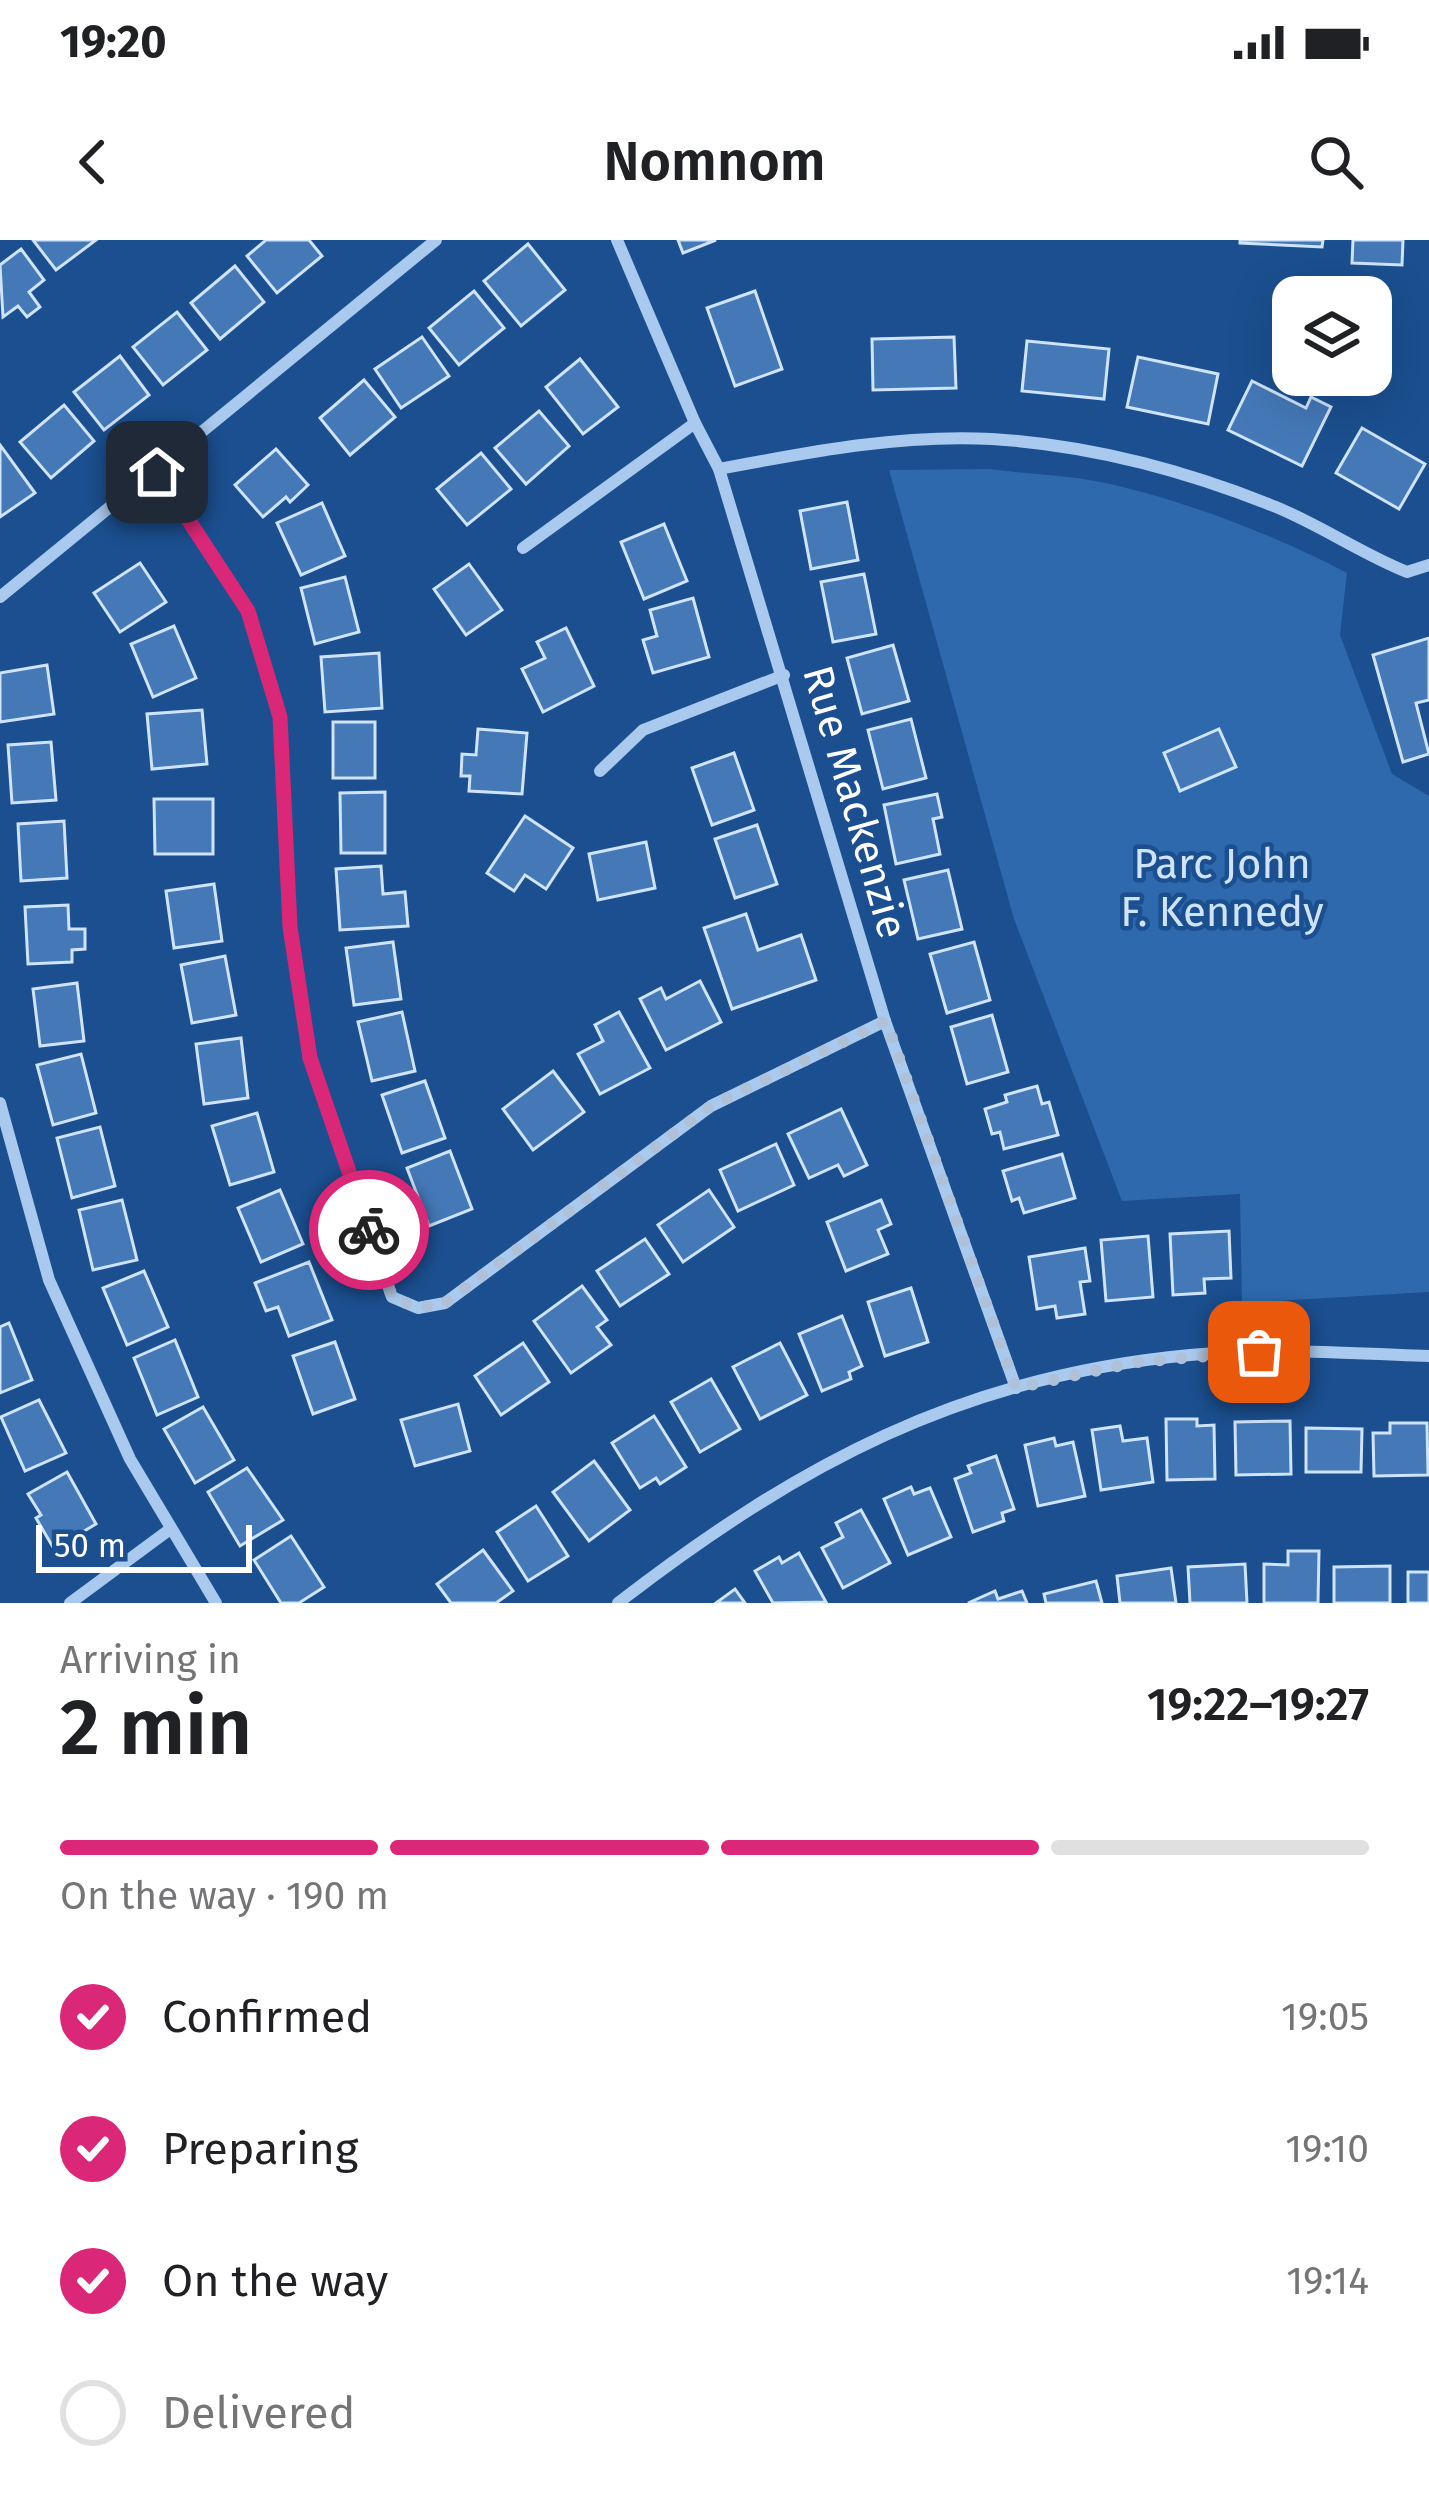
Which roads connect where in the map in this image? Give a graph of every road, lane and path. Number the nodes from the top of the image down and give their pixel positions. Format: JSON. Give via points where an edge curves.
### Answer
{"nodes":[{"id":1,"x":436,"y":240,"type":"edge"},
{"id":2,"x":617,"y":240,"type":"edge"},
{"id":3,"x":695,"y":423,"type":"junction"},
{"id":4,"x":719,"y":469,"type":"junction"},
{"id":5,"x":157,"y":472,"type":"junction"},
{"id":6,"x":523,"y":548,"type":"dead end"},
{"id":7,"x":1429,"y":565,"type":"edge"},
{"id":8,"x":0,"y":597,"type":"edge"},
{"id":9,"x":784,"y":675,"type":"junction"},
{"id":10,"x":600,"y":771,"type":"dead end"},
{"id":11,"x":886,"y":1021,"type":"junction"},
{"id":12,"x":0,"y":1103,"type":"edge"},
{"id":13,"x":1429,"y":1356,"type":"edge"},
{"id":14,"x":1016,"y":1388,"type":"junction"},
{"id":15,"x":169,"y":1530,"type":"junction"},
{"id":16,"x":70,"y":1603,"type":"edge"},
{"id":17,"x":216,"y":1603,"type":"edge"},
{"id":18,"x":618,"y":1603,"type":"edge"}],
"edges":[{"from":1,"to":5,"type":"street"},
{"from":2,"to":3,"type":"street","name":"Rue Mackenzie"},
{"from":3,"to":4,"type":"street","name":"Rue Mackenzie"},
{"from":3,"to":6,"type":"street"},
{"from":4,"to":7,"type":"street","via":[[895,442],[1058,446],[1190,475],[1315,523],[1408,572]]},
{"from":4,"to":9,"type":"street","name":"Rue Mackenzie"},
{"from":5,"to":8,"type":"street"},
{"from":5,"to":11,"type":"street","via":[[248,611],[280,717],[290,927],[310,1058],[392,1297],[418,1308],[445,1303],[711,1106]]},
{"from":9,"to":10,"type":"street","via":[[643,730]]},
{"from":9,"to":11,"type":"street","name":"Rue Mackenzie"},
{"from":11,"to":14,"type":"street","name":"Rue Mackenzie"},
{"from":12,"to":15,"type":"street","via":[[49,1280]]},
{"from":13,"to":14,"type":"street","via":[[1192,1355]]},
{"from":14,"to":18,"type":"street","via":[[816,1467]]},
{"from":15,"to":16,"type":"street"},
{"from":15,"to":17,"type":"street"}]}
